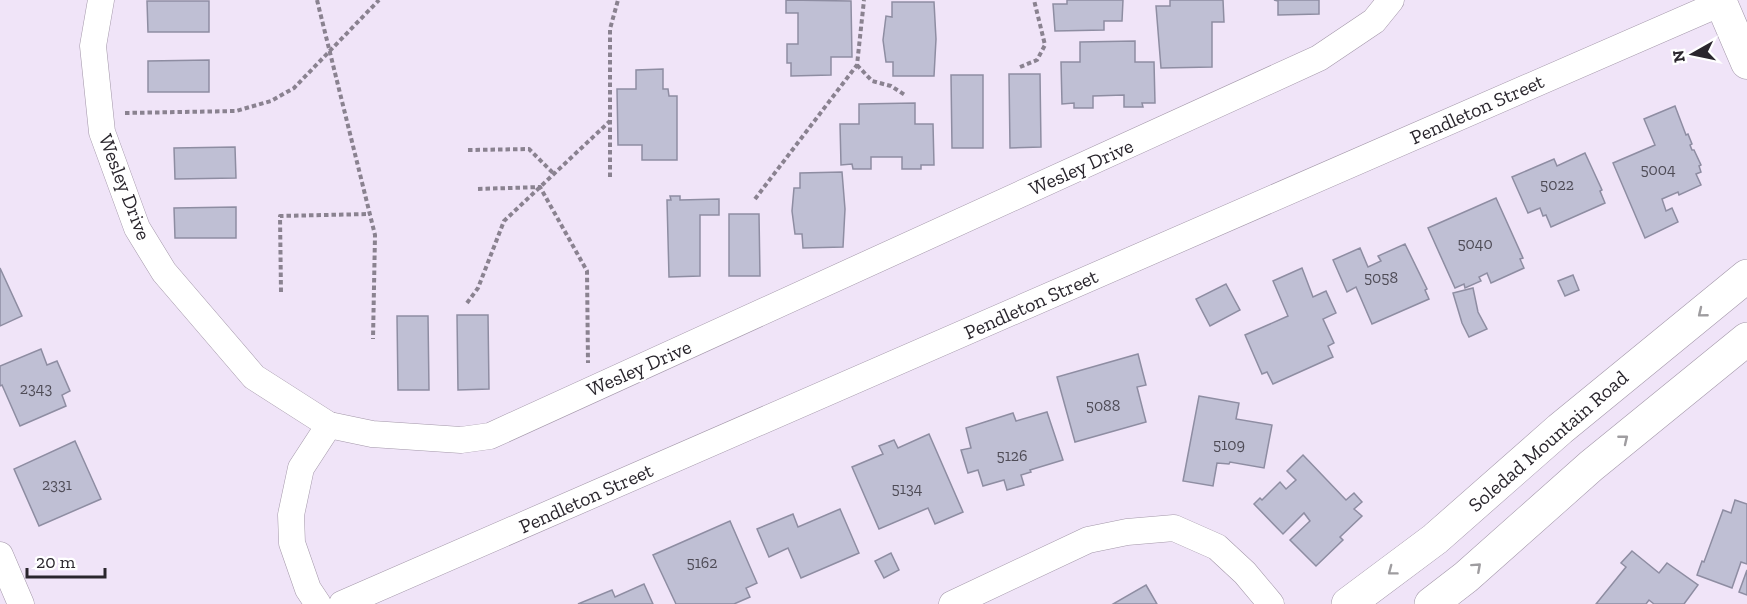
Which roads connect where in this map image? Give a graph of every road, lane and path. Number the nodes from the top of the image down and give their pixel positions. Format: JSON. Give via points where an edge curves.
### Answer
{"nodes":[{"id":1,"x":101,"y":0,"type":"edge"},
{"id":2,"x":317,"y":0,"type":"edge"},
{"id":3,"x":379,"y":0,"type":"edge"},
{"id":4,"x":618,"y":0,"type":"edge"},
{"id":5,"x":864,"y":0,"type":"edge"},
{"id":6,"x":1034,"y":0,"type":"edge"},
{"id":7,"x":1391,"y":0,"type":"edge"},
{"id":8,"x":1720,"y":2,"type":"edge"},
{"id":9,"x":328,"y":52,"type":"junction"},
{"id":10,"x":1747,"y":63,"type":"edge"},
{"id":11,"x":857,"y":65,"type":"junction"},
{"id":12,"x":1020,"y":67,"type":"dead end"},
{"id":13,"x":905,"y":95,"type":"dead end"},
{"id":14,"x":100,"y":113,"type":"junction"},
{"id":15,"x":610,"y":121,"type":"junction"},
{"id":16,"x":468,"y":150,"type":"dead end"},
{"id":17,"x":554,"y":174,"type":"junction"},
{"id":18,"x":610,"y":177,"type":"dead end"},
{"id":19,"x":540,"y":187,"type":"junction"},
{"id":20,"x":478,"y":189,"type":"dead end"},
{"id":21,"x":755,"y":199,"type":"dead end"},
{"id":22,"x":370,"y":214,"type":"junction"},
{"id":23,"x":1747,"y":276,"type":"edge"},
{"id":24,"x":281,"y":292,"type":"dead end"},
{"id":25,"x":467,"y":303,"type":"dead end"},
{"id":26,"x":373,"y":339,"type":"dead end"},
{"id":27,"x":1747,"y":339,"type":"edge"},
{"id":28,"x":588,"y":391,"type":"junction"},
{"id":29,"x":329,"y":425,"type":"junction"},
{"id":30,"x":0,"y":555,"type":"edge"},
{"id":31,"x":12,"y":598,"type":"edge"},
{"id":32,"x":318,"y":604,"type":"edge"},
{"id":33,"x":342,"y":604,"type":"edge"},
{"id":34,"x":952,"y":604,"type":"edge"},
{"id":35,"x":1271,"y":604,"type":"edge"},
{"id":36,"x":1348,"y":604,"type":"edge"},
{"id":37,"x":1431,"y":604,"type":"edge"}],
"edges":[{"from":1,"to":14,"type":"street","name":"Wesley Drive","via":[[93,46]]},
{"from":2,"to":9,"type":"path"},
{"from":3,"to":9,"type":"path"},
{"from":4,"to":15,"type":"path","via":[[610,29]]},
{"from":5,"to":11,"type":"path"},
{"from":6,"to":12,"type":"path","via":[[1045,45],[1037,60]]},
{"from":7,"to":28,"type":"street","name":"Wesley Drive","via":[[1374,21],[1319,58]]},
{"from":8,"to":10,"type":"street"},
{"from":8,"to":33,"type":"street","name":"Pendleton Street"},
{"from":9,"to":14,"type":"path","via":[[294,88],[271,101],[236,111]]},
{"from":9,"to":22,"type":"path"},
{"from":11,"to":13,"type":"path","via":[[872,81]]},
{"from":11,"to":21,"type":"path"},
{"from":14,"to":29,"type":"street","name":"Wesley Drive","via":[[102,132],[137,228],[164,272],[254,377]]},
{"from":15,"to":17,"type":"path"},
{"from":15,"to":18,"type":"path"},
{"from":16,"to":17,"type":"path","via":[[530,149]]},
{"from":17,"to":19,"type":"path"},
{"from":19,"to":20,"type":"path"},
{"from":19,"to":25,"type":"path","via":[[504,221],[478,288]]},
{"from":19,"to":28,"type":"path","via":[[587,271]]},
{"from":22,"to":24,"type":"path","via":[[280,216]]},
{"from":22,"to":26,"type":"path","via":[[375,235]]},
{"from":23,"to":36,"type":"main road","name":"Soledad Mountain Road","one_way":true,"via":[[1560,429],[1436,539]]},
{"from":37,"to":27,"type":"main road","one_way":true},
{"from":28,"to":29,"type":"street","name":"Wesley Drive","via":[[490,436],[460,440],[372,434]]},
{"from":29,"to":32,"type":"street","via":[[301,468],[291,515],[292,543],[308,589]]},
{"from":30,"to":31,"type":"street"},
{"from":34,"to":35,"type":"street","via":[[1088,540],[1174,528],[1217,547]]}]}
